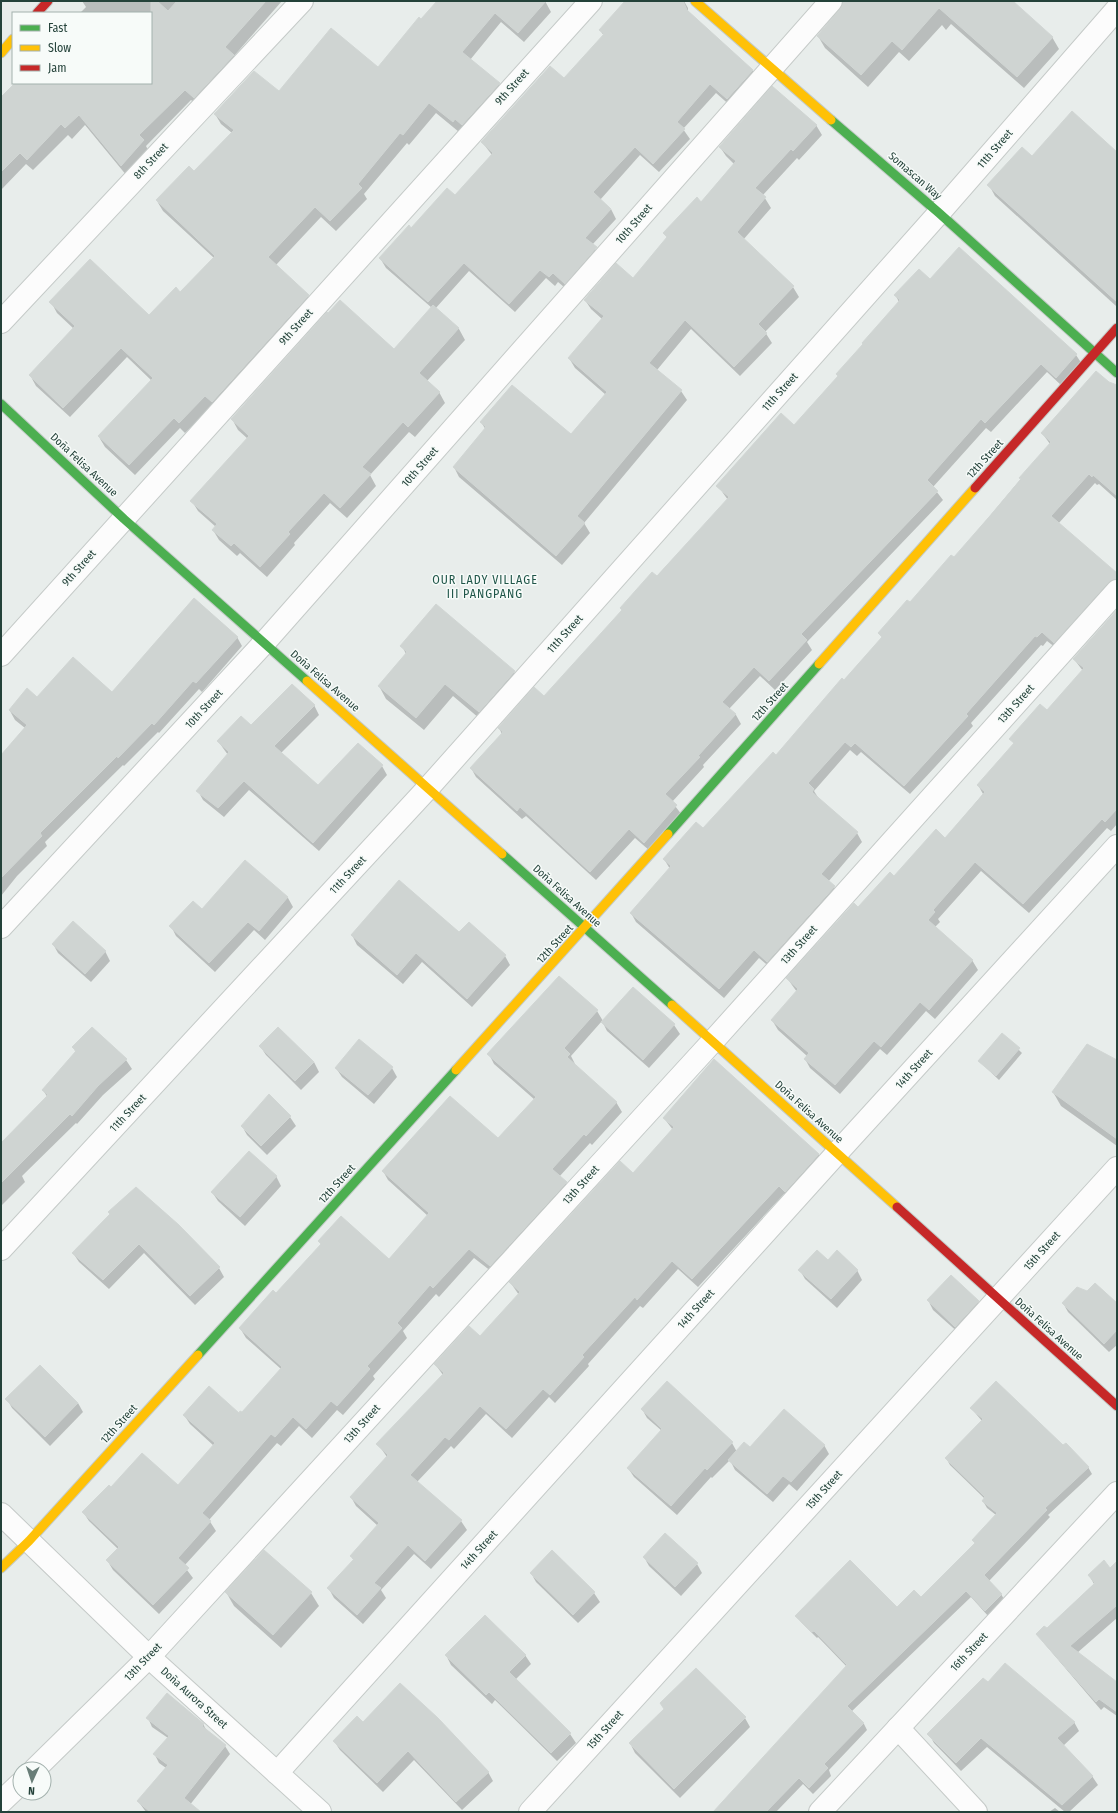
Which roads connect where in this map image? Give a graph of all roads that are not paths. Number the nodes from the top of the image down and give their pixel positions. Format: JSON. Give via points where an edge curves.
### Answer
{"nodes":[{"id":1,"x":48,"y":1,"type":"edge"},
{"id":2,"x":302,"y":1,"type":"edge"},
{"id":3,"x":591,"y":1,"type":"edge"},
{"id":4,"x":695,"y":1,"type":"edge"},
{"id":5,"x":831,"y":1,"type":"edge"},
{"id":6,"x":1117,"y":9,"type":"edge"},
{"id":7,"x":38,"y":12,"type":"edge"},
{"id":8,"x":12,"y":41,"type":"edge"},
{"id":9,"x":1,"y":52,"type":"edge"},
{"id":10,"x":770,"y":68,"type":"junction"},
{"id":11,"x":939,"y":213,"type":"junction"},
{"id":12,"x":1,"y":322,"type":"edge"},
{"id":13,"x":1117,"y":328,"type":"edge"},
{"id":14,"x":1095,"y":353,"type":"junction"},
{"id":15,"x":1117,"y":373,"type":"edge"},
{"id":16,"x":1,"y":404,"type":"edge"},
{"id":17,"x":124,"y":519,"type":"junction"},
{"id":18,"x":1117,"y":592,"type":"edge"},
{"id":19,"x":264,"y":644,"type":"junction"},
{"id":20,"x":1,"y":655,"type":"edge"},
{"id":21,"x":428,"y":788,"type":"junction"},
{"id":22,"x":1117,"y":846,"type":"edge"},
{"id":23,"x":1,"y":927,"type":"edge"},
{"id":24,"x":585,"y":928,"type":"junction"},
{"id":25,"x":713,"y":1041,"type":"junction"},
{"id":26,"x":837,"y":1153,"type":"junction"},
{"id":27,"x":1117,"y":1168,"type":"edge"},
{"id":28,"x":1,"y":1249,"type":"edge"},
{"id":29,"x":998,"y":1300,"type":"junction"},
{"id":30,"x":1117,"y":1406,"type":"edge"},
{"id":31,"x":1117,"y":1493,"type":"edge"},
{"id":32,"x":1,"y":1514,"type":"edge"},
{"id":33,"x":29,"y":1541,"type":"junction"},
{"id":34,"x":1,"y":1568,"type":"edge"},
{"id":35,"x":149,"y":1657,"type":"junction"},
{"id":36,"x":898,"y":1728,"type":"junction"},
{"id":37,"x":43,"y":1761,"type":"edge"},
{"id":38,"x":277,"y":1774,"type":"junction"},
{"id":39,"x":12,"y":1792,"type":"edge"},
{"id":40,"x":1,"y":1802,"type":"edge"},
{"id":41,"x":320,"y":1812,"type":"edge"},
{"id":42,"x":530,"y":1812,"type":"edge"},
{"id":43,"x":820,"y":1812,"type":"edge"},
{"id":44,"x":976,"y":1812,"type":"edge"}],
"edges":[{"from":1,"to":7,"type":"street"},
{"from":2,"to":12,"type":"street","name":"8th Street"},
{"from":3,"to":17,"type":"street","name":"9th Street"},
{"from":4,"to":10,"type":"street","name":"Somascan Way"},
{"from":5,"to":10,"type":"street","name":"10th Street"},
{"from":6,"to":11,"type":"street","name":"11th Street"},
{"from":8,"to":9,"type":"street"},
{"from":10,"to":11,"type":"street","name":"Somascan Way"},
{"from":10,"to":19,"type":"street","name":"10th Street"},
{"from":11,"to":14,"type":"street","name":"Somascan Way"},
{"from":11,"to":21,"type":"street","name":"11th Street"},
{"from":13,"to":14,"type":"street","name":"12th Street"},
{"from":14,"to":15,"type":"street","name":"Somascan Way"},
{"from":14,"to":24,"type":"street","name":"12th Street"},
{"from":16,"to":17,"type":"street","name":"Doña Felisa Avenue"},
{"from":17,"to":19,"type":"street","name":"Doña Felisa Avenue"},
{"from":17,"to":20,"type":"street","name":"9th Street"},
{"from":18,"to":25,"type":"street","name":"13th Street"},
{"from":19,"to":21,"type":"street","name":"Doña Felisa Avenue"},
{"from":19,"to":23,"type":"street","name":"10th Street"},
{"from":21,"to":24,"type":"street","name":"Doña Felisa Avenue"},
{"from":21,"to":28,"type":"street","name":"11th Street"},
{"from":22,"to":26,"type":"street","name":"14th Street"},
{"from":24,"to":25,"type":"street","name":"Doña Felisa Avenue"},
{"from":24,"to":33,"type":"street","name":"12th Street"},
{"from":25,"to":26,"type":"street","name":"Doña Felisa Avenue"},
{"from":25,"to":35,"type":"street","name":"13th Street"},
{"from":26,"to":29,"type":"street","name":"Doña Felisa Avenue"},
{"from":26,"to":38,"type":"street","name":"14th Street"},
{"from":27,"to":29,"type":"street","name":"15th Street"},
{"from":29,"to":30,"type":"street","name":"Doña Felisa Avenue"},
{"from":29,"to":42,"type":"street","name":"15th Street"},
{"from":31,"to":36,"type":"street","name":"16th Street"},
{"from":32,"to":33,"type":"street","name":"Doña Aurora Street"},
{"from":33,"to":34,"type":"street","name":"12th Street"},
{"from":33,"to":35,"type":"street","name":"Doña Aurora Street"},
{"from":35,"to":37,"type":"street","name":"13th Street"},
{"from":35,"to":38,"type":"street","name":"Doña Aurora Street"},
{"from":36,"to":43,"type":"street","name":"16th Street"},
{"from":36,"to":44,"type":"street"},
{"from":38,"to":41,"type":"street","name":"Doña Aurora Street"},
{"from":39,"to":40,"type":"street"}]}
